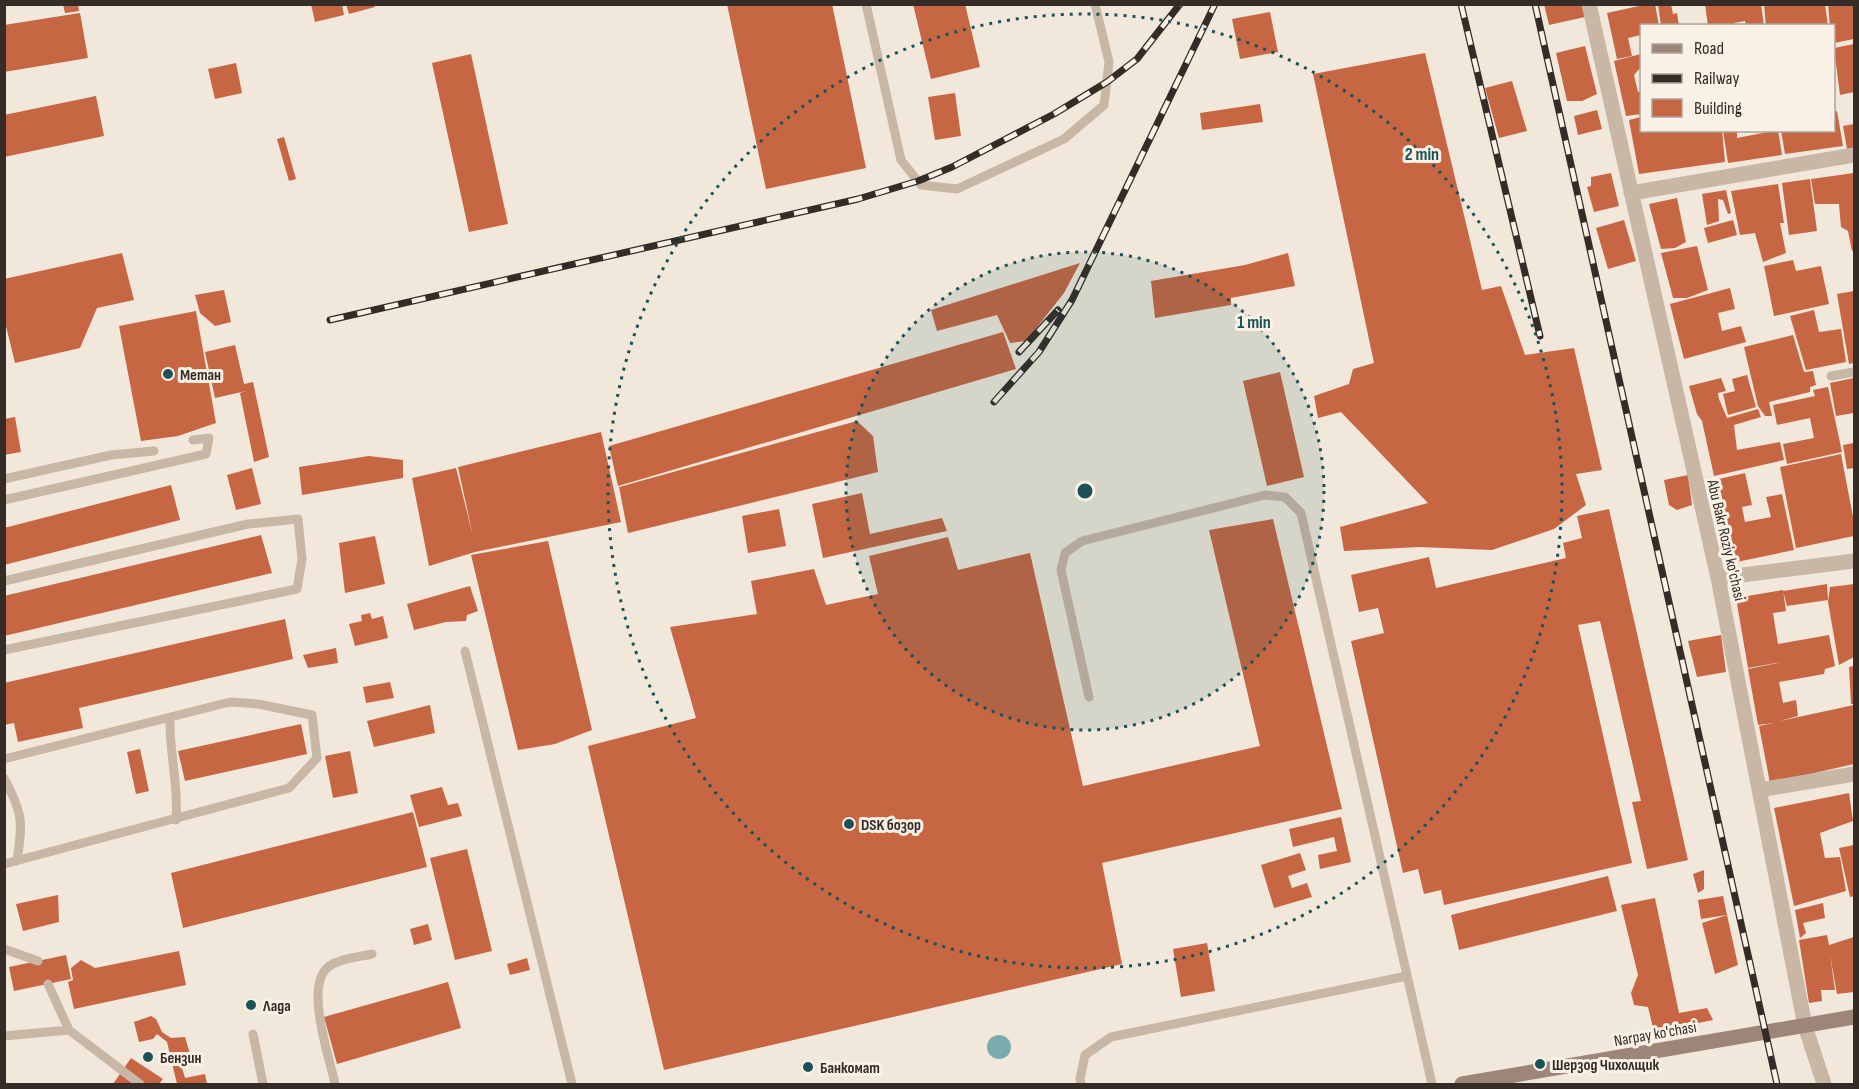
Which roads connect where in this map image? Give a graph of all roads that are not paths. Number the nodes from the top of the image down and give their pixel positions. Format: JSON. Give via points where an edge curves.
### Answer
{"nodes":[{"id":1,"x":866,"y":4,"type":"edge"},
{"id":2,"x":1095,"y":4,"type":"edge"},
{"id":3,"x":1589,"y":4,"type":"edge"},
{"id":4,"x":1854,"y":155,"type":"edge"},
{"id":5,"x":1631,"y":193,"type":"junction"},
{"id":6,"x":1854,"y":372,"type":"edge"},
{"id":7,"x":1831,"y":376,"type":"dead end"},
{"id":8,"x":193,"y":440,"type":"dead end"},
{"id":9,"x":154,"y":450,"type":"dead end"},
{"id":10,"x":4,"y":479,"type":"edge"},
{"id":11,"x":4,"y":500,"type":"edge"},
{"id":12,"x":1854,"y":561,"type":"edge"},
{"id":13,"x":1718,"y":578,"type":"junction"},
{"id":14,"x":4,"y":581,"type":"edge"},
{"id":15,"x":4,"y":650,"type":"edge"},
{"id":16,"x":465,"y":651,"type":"dead end"},
{"id":17,"x":1089,"y":697,"type":"dead end"},
{"id":18,"x":170,"y":718,"type":"junction"},
{"id":19,"x":4,"y":759,"type":"edge"},
{"id":20,"x":1854,"y":774,"type":"edge"},
{"id":21,"x":4,"y":778,"type":"edge"},
{"id":22,"x":1759,"y":790,"type":"junction"},
{"id":23,"x":176,"y":820,"type":"junction"},
{"id":24,"x":17,"y":861,"type":"junction"},
{"id":25,"x":4,"y":864,"type":"edge"},
{"id":26,"x":4,"y":949,"type":"edge"},
{"id":27,"x":372,"y":954,"type":"dead end"},
{"id":28,"x":38,"y":961,"type":"dead end"},
{"id":29,"x":1407,"y":976,"type":"junction"},
{"id":30,"x":48,"y":984,"type":"dead end"},
{"id":31,"x":1854,"y":1017,"type":"edge"},
{"id":32,"x":1805,"y":1026,"type":"junction"},
{"id":33,"x":69,"y":1030,"type":"junction"},
{"id":34,"x":253,"y":1034,"type":"dead end"},
{"id":35,"x":4,"y":1036,"type":"edge"},
{"id":36,"x":140,"y":1084,"type":"edge"},
{"id":37,"x":263,"y":1084,"type":"edge"},
{"id":38,"x":335,"y":1084,"type":"edge"},
{"id":39,"x":572,"y":1084,"type":"edge"},
{"id":40,"x":1081,"y":1084,"type":"edge"},
{"id":41,"x":1432,"y":1084,"type":"edge"},
{"id":42,"x":1462,"y":1084,"type":"edge"},
{"id":43,"x":1824,"y":1084,"type":"edge"}],
"edges":[{"from":1,"to":2,"type":"lane","via":[[901,160],[921,185],[957,189],[1064,140],[1104,105],[1110,62]]},
{"from":3,"to":5,"type":"street","name":"Abu Bakr Roziy ko'chasi"},
{"from":4,"to":5,"type":"street"},
{"from":5,"to":13,"type":"street","name":"Abu Bakr Roziy ko'chasi"},
{"from":6,"to":7,"type":"lane"},
{"from":8,"to":11,"type":"lane","via":[[209,438],[206,454]]},
{"from":9,"to":10,"type":"lane","via":[[111,455]]},
{"from":12,"to":13,"type":"street"},
{"from":13,"to":22,"type":"street","name":"Abu Bakr Roziy ko'chasi"},
{"from":14,"to":15,"type":"lane","via":[[248,524],[298,519],[302,560],[297,589]]},
{"from":16,"to":39,"type":"lane"},
{"from":17,"to":29,"type":"lane","via":[[1061,570],[1065,553],[1082,541],[1265,495],[1285,497],[1301,513]]},
{"from":18,"to":19,"type":"lane"},
{"from":18,"to":23,"type":"lane","via":[[169,746],[178,796]]},
{"from":18,"to":23,"type":"lane","via":[[230,702],[312,715],[317,758],[289,788]]},
{"from":20,"to":22,"type":"street"},
{"from":21,"to":24,"type":"lane","via":[[19,805],[22,832]]},
{"from":22,"to":32,"type":"street","name":"Abu Bakr Roziy ko'chasi"},
{"from":23,"to":24,"type":"lane"},
{"from":24,"to":25,"type":"lane"},
{"from":26,"to":28,"type":"lane"},
{"from":27,"to":38,"type":"lane","via":[[330,965],[316,995]]},
{"from":29,"to":40,"type":"lane","via":[[1112,1037],[1085,1055]]},
{"from":29,"to":41,"type":"lane"},
{"from":30,"to":33,"type":"lane"},
{"from":31,"to":32,"type":"main road","name":"Narpay ko'chasi"},
{"from":32,"to":42,"type":"main road","name":"Narpay ko'chasi"},
{"from":32,"to":43,"type":"street","name":"Abu Bakr Roziy ko'chasi"},
{"from":33,"to":35,"type":"lane"},
{"from":33,"to":36,"type":"lane"},
{"from":34,"to":37,"type":"lane"}]}
